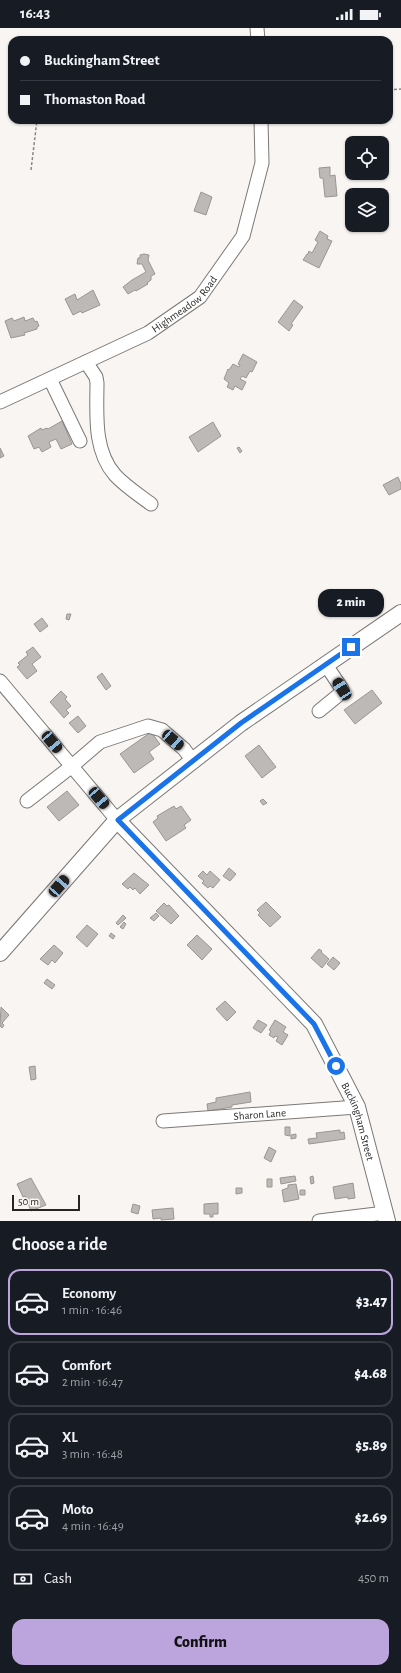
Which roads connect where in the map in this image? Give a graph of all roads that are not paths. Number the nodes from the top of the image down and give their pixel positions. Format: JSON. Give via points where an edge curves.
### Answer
{"nodes":[{"id":1,"x":261,"y":124,"type":"edge"},
{"id":2,"x":86,"y":362,"type":"junction"},
{"id":3,"x":50,"y":379,"type":"junction"},
{"id":4,"x":0,"y":402,"type":"edge"},
{"id":5,"x":80,"y":441,"type":"dead end"},
{"id":6,"x":151,"y":504,"type":"dead end"},
{"id":7,"x":401,"y":613,"type":"edge"},
{"id":8,"x":326,"y":665,"type":"junction"},
{"id":9,"x":0,"y":681,"type":"edge"},
{"id":10,"x":319,"y":711,"type":"dead end"},
{"id":11,"x":193,"y":761,"type":"junction"},
{"id":12,"x":72,"y":766,"type":"junction"},
{"id":13,"x":27,"y":800,"type":"dead end"},
{"id":14,"x":118,"y":820,"type":"junction"},
{"id":15,"x":0,"y":953,"type":"edge"},
{"id":16,"x":357,"y":1107,"type":"junction"},
{"id":17,"x":163,"y":1121,"type":"dead end"},
{"id":18,"x":386,"y":1217,"type":"edge"},
{"id":19,"x":319,"y":1221,"type":"edge"}],
"edges":[{"from":1,"to":2,"type":"street","name":"Highmeadow Road","via":[[262,163],[243,236],[200,297],[148,333]]},
{"from":2,"to":3,"type":"street","name":"Highmeadow Road"},
{"from":2,"to":6,"type":"street","via":[[96,376],[97,425],[104,459],[115,476]]},
{"from":3,"to":4,"type":"street","name":"Highmeadow Road"},
{"from":3,"to":5,"type":"street"},
{"from":7,"to":8,"type":"main road"},
{"from":8,"to":10,"type":"street","via":[[342,689],[339,695]]},
{"from":8,"to":11,"type":"main road","via":[[241,723]]},
{"from":9,"to":12,"type":"street"},
{"from":11,"to":12,"type":"street","via":[[184,749],[162,730],[148,726],[100,742]]},
{"from":11,"to":14,"type":"main road"},
{"from":12,"to":13,"type":"street"},
{"from":12,"to":14,"type":"street"},
{"from":14,"to":15,"type":"main road"},
{"from":14,"to":16,"type":"main road","name":"Buckingham Street","via":[[314,1024]]},
{"from":16,"to":17,"type":"street","name":"Sharon Lane"},
{"from":16,"to":18,"type":"main road","name":"Buckingham Street"},
{"from":18,"to":19,"type":"street"}]}
